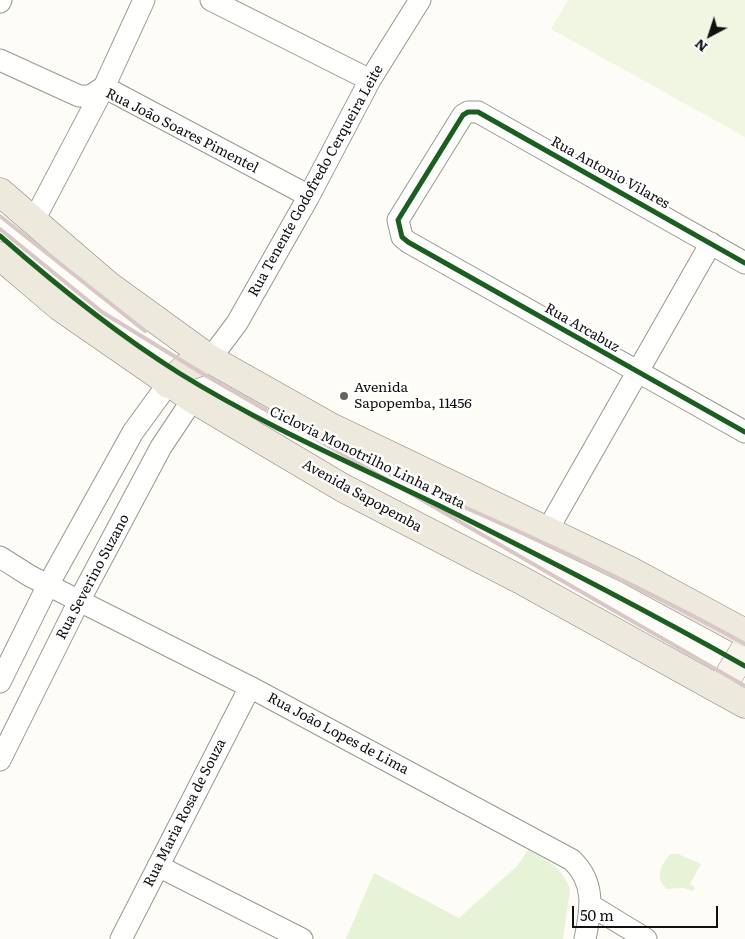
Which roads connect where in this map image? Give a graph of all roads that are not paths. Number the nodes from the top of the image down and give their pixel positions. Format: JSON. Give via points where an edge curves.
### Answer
{"nodes":[{"id":1,"x":144,"y":0,"type":"edge"},
{"id":2,"x":211,"y":0,"type":"edge"},
{"id":3,"x":420,"y":0,"type":"edge"},
{"id":4,"x":0,"y":60,"type":"edge"},
{"id":5,"x":370,"y":80,"type":"junction"},
{"id":6,"x":104,"y":88,"type":"junction"},
{"id":7,"x":463,"y":115,"type":"joint"},
{"id":8,"x":0,"y":192,"type":"edge"},
{"id":9,"x":309,"y":196,"type":"junction"},
{"id":10,"x":33,"y":222,"type":"junction"},
{"id":11,"x":711,"y":243,"type":"junction"},
{"id":12,"x":0,"y":256,"type":"edge"},
{"id":13,"x":745,"y":263,"type":"edge"},
{"id":14,"x":210,"y":359,"type":"junction"},
{"id":15,"x":637,"y":372,"type":"junction"},
{"id":16,"x":168,"y":384,"type":"junction"},
{"id":17,"x":193,"y":400,"type":"junction"},
{"id":18,"x":745,"y":432,"type":"edge"},
{"id":19,"x":547,"y":531,"type":"junction"},
{"id":20,"x":0,"y":557,"type":"edge"},
{"id":21,"x":48,"y":585,"type":"junction"},
{"id":22,"x":79,"y":601,"type":"junction"},
{"id":23,"x":745,"y":633,"type":"edge"},
{"id":24,"x":745,"y":648,"type":"edge"},
{"id":25,"x":0,"y":682,"type":"edge"},
{"id":26,"x":250,"y":687,"type":"junction"},
{"id":27,"x":720,"y":690,"type":"junction"},
{"id":28,"x":745,"y":704,"type":"edge"},
{"id":29,"x":0,"y":760,"type":"edge"},
{"id":30,"x":158,"y":866,"type":"junction"},
{"id":31,"x":592,"y":906,"type":"junction"},
{"id":32,"x":121,"y":939,"type":"edge"},
{"id":33,"x":302,"y":939,"type":"edge"},
{"id":34,"x":585,"y":939,"type":"edge"},
{"id":35,"x":646,"y":939,"type":"edge"}],
"edges":[{"from":1,"to":6,"type":"street"},
{"from":2,"to":5,"type":"street"},
{"from":3,"to":5,"type":"street","name":"Rua Tenente Godofredo Cerqueira Leite"},
{"from":4,"to":6,"type":"street","name":"Rua João Soares Pimentel","via":[[79,96],[90,96]]},
{"from":5,"to":9,"type":"street","name":"Rua Tenente Godofredo Cerqueira Leite"},
{"from":6,"to":9,"type":"street","name":"Rua João Soares Pimentel"},
{"from":6,"to":10,"type":"street"},
{"from":7,"to":11,"type":"street","name":"Rua Antonio Vilares","via":[[478,112]]},
{"from":7,"to":15,"type":"street","name":"Rua Arcabuz","via":[[398,220],[402,237]]},
{"from":8,"to":10,"type":"main road"},
{"from":9,"to":14,"type":"street","name":"Rua Tenente Godofredo Cerqueira Leite","via":[[237,323]]},
{"from":10,"to":14,"type":"main road","via":[[108,285]]},
{"from":11,"to":13,"type":"street","name":"Rua Antonio Vilares"},
{"from":11,"to":15,"type":"street"},
{"from":12,"to":16,"type":"main road","name":"Avenida Sapopemba","via":[[60,307]]},
{"from":14,"to":16,"type":"main road","via":[[186,367]]},
{"from":14,"to":17,"type":"main road"},
{"from":14,"to":19,"type":"main road","via":[[329,426]]},
{"from":15,"to":18,"type":"street","name":"Rua Arcabuz"},
{"from":15,"to":19,"type":"street"},
{"from":16,"to":17,"type":"main road","name":"Avenida Sapopemba"},
{"from":16,"to":21,"type":"street","via":[[133,432]]},
{"from":17,"to":22,"type":"street","name":"Rua Severino Suzano","via":[[162,447]]},
{"from":17,"to":27,"type":"main road","name":"Avenida Sapopemba","via":[[342,488],[521,580]]},
{"from":19,"to":23,"type":"main road","via":[[629,570]]},
{"from":20,"to":21,"type":"street","name":"Rua João Lopes de Lima"},
{"from":21,"to":22,"type":"street","name":"Rua João Lopes de Lima"},
{"from":21,"to":25,"type":"street"},
{"from":22,"to":26,"type":"street","name":"Rua João Lopes de Lima"},
{"from":22,"to":29,"type":"street","name":"Rua Severino Suzano"},
{"from":24,"to":27,"type":"street"},
{"from":26,"to":30,"type":"street","name":"Rua Maria Rosa de Souza"},
{"from":26,"to":31,"type":"street","name":"Rua João Lopes de Lima","via":[[572,860],[588,882]]},
{"from":27,"to":28,"type":"main road","name":"Avenida Sapopemba"},
{"from":30,"to":32,"type":"street","name":"Rua Maria Rosa de Souza"},
{"from":30,"to":33,"type":"street"},
{"from":31,"to":34,"type":"street"},
{"from":31,"to":35,"type":"street"}]}
